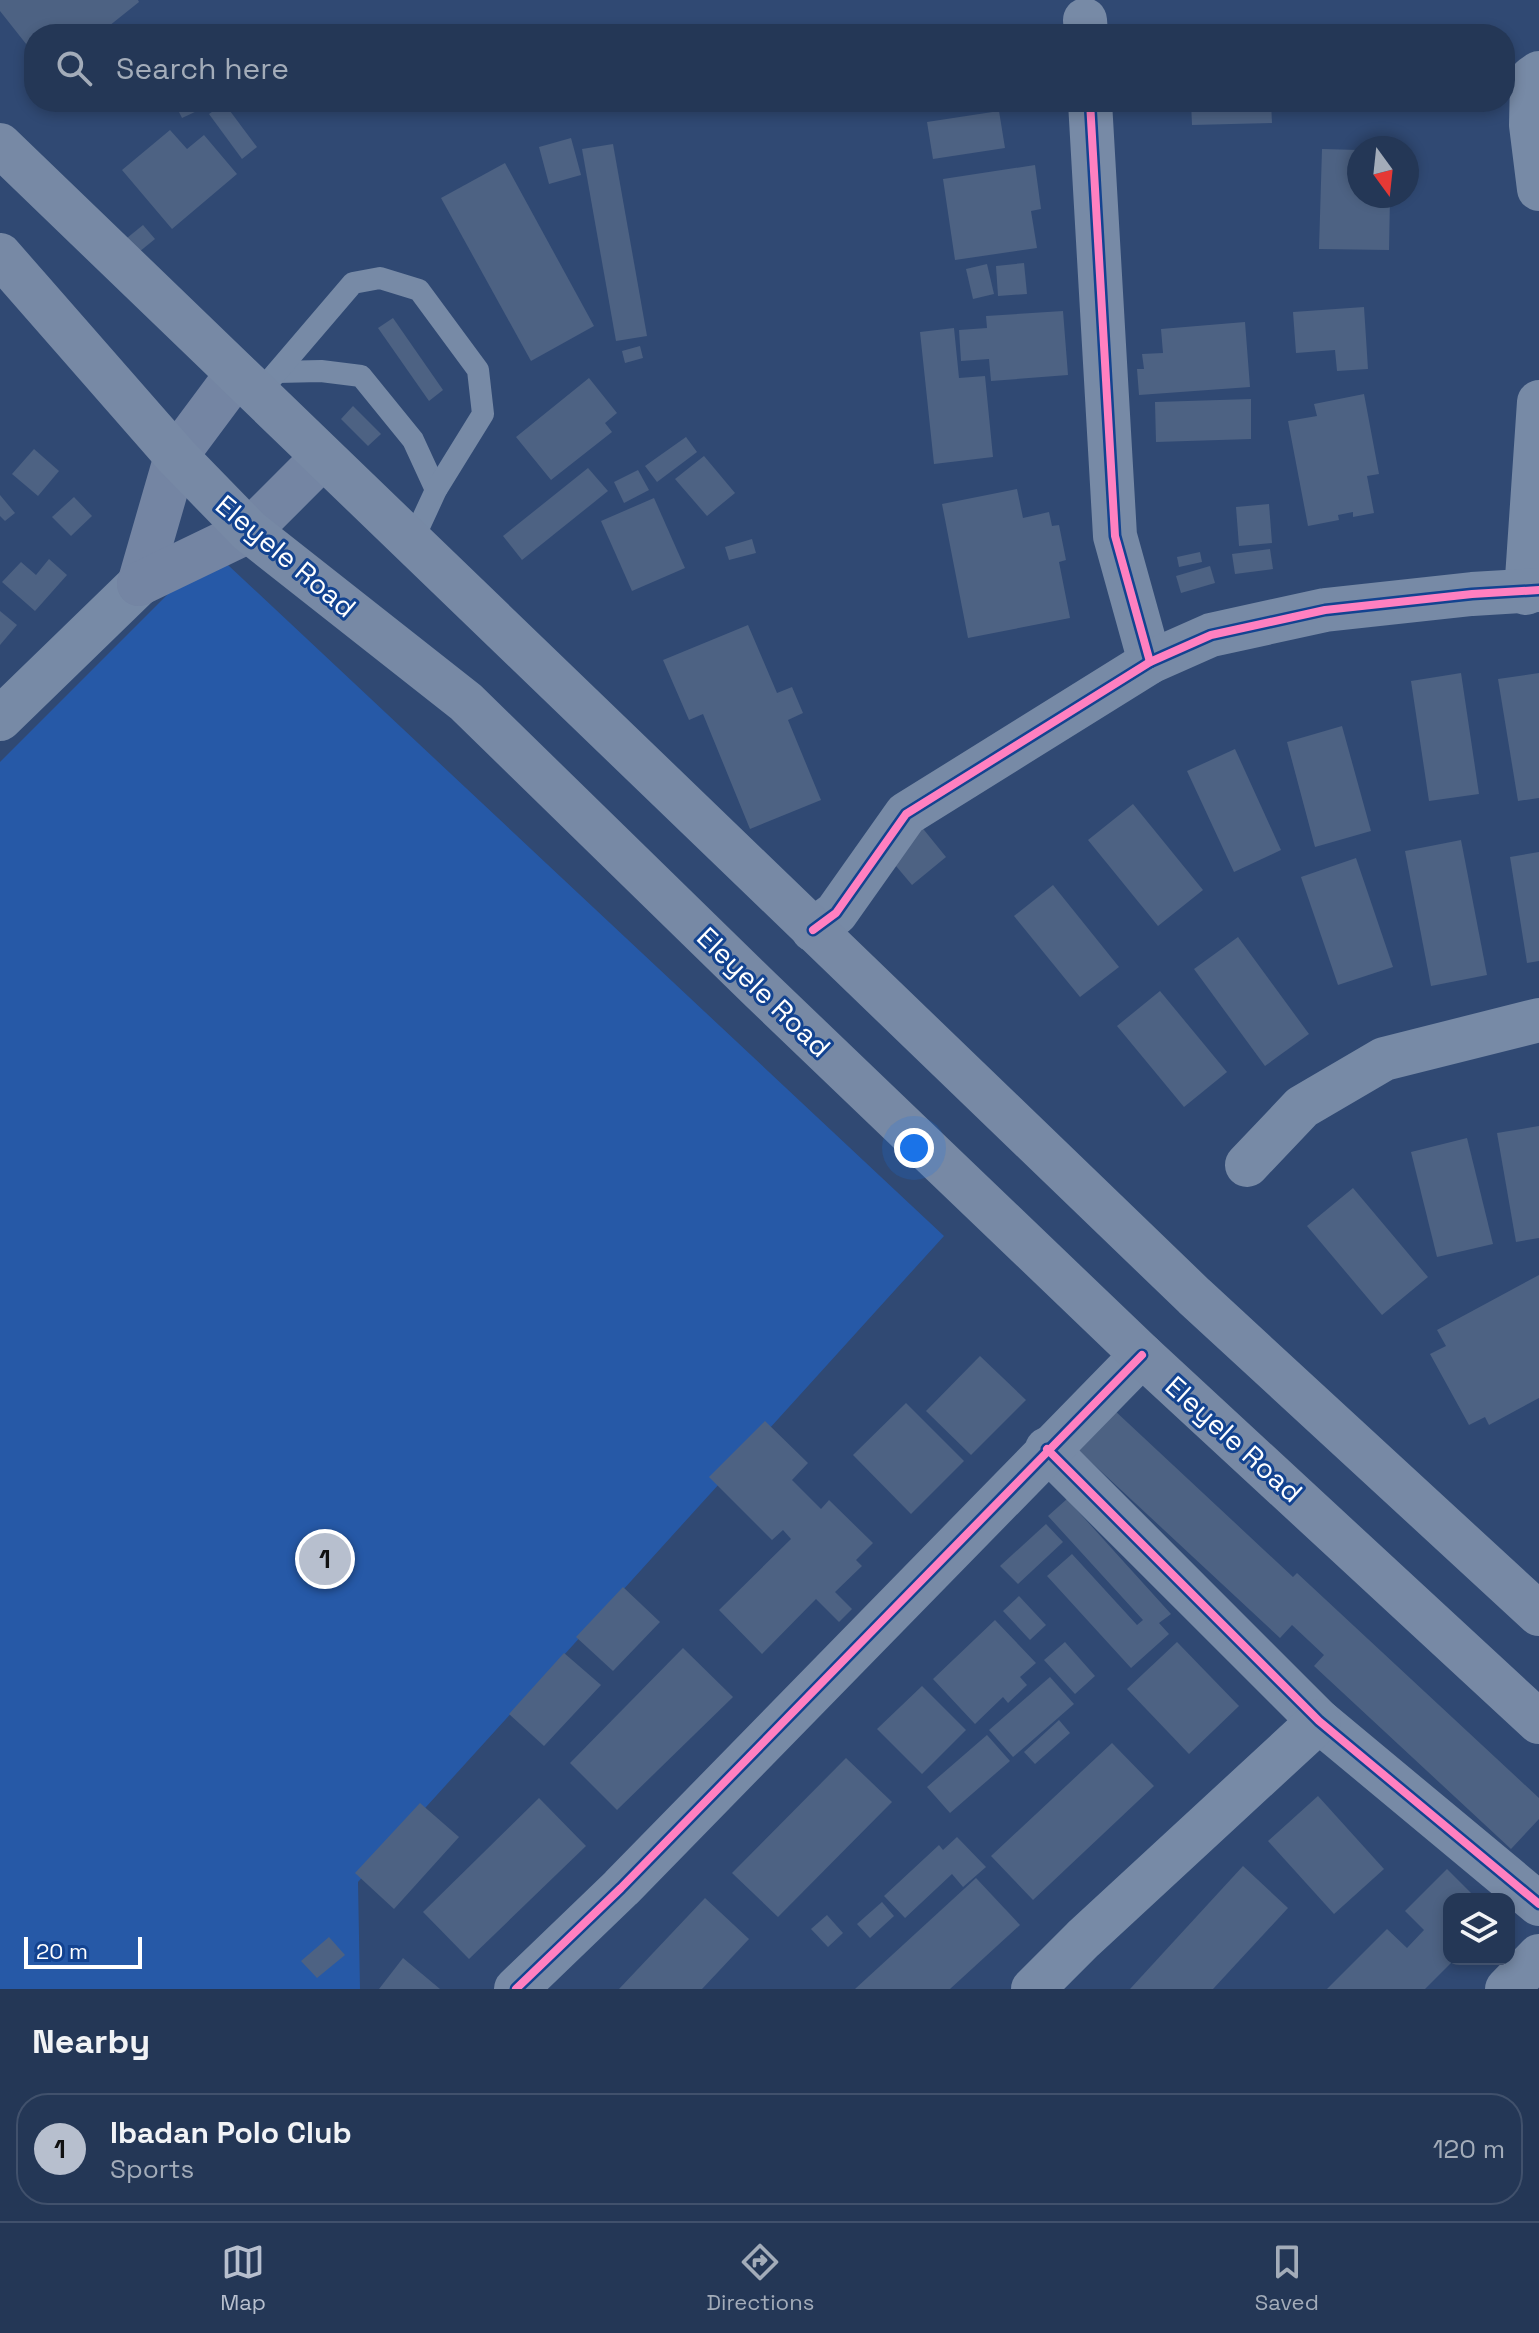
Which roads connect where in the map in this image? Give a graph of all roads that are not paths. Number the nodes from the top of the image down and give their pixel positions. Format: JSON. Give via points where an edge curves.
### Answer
{"nodes":[{"id":1,"x":1539,"y":73,"type":"edge"},
{"id":2,"x":1091,"y":112,"type":"edge"},
{"id":3,"x":0,"y":145,"type":"edge"},
{"id":4,"x":1539,"y":189,"type":"edge"},
{"id":5,"x":0,"y":255,"type":"edge"},
{"id":6,"x":257,"y":380,"type":"junction"},
{"id":7,"x":1539,"y":402,"type":"edge"},
{"id":8,"x":176,"y":456,"type":"junction"},
{"id":9,"x":323,"y":457,"type":"junction"},
{"id":10,"x":436,"y":490,"type":"junction"},
{"id":11,"x":249,"y":531,"type":"junction"},
{"id":12,"x":412,"y":542,"type":"junction"},
{"id":13,"x":139,"y":584,"type":"junction"},
{"id":14,"x":1533,"y":592,"type":"edge"},
{"id":15,"x":1150,"y":662,"type":"junction"},
{"id":16,"x":0,"y":719,"type":"edge"},
{"id":17,"x":813,"y":930,"type":"junction"},
{"id":18,"x":1539,"y":1020,"type":"edge"},
{"id":19,"x":1247,"y":1165,"type":"dead end"},
{"id":20,"x":1142,"y":1355,"type":"junction"},
{"id":21,"x":1047,"y":1449,"type":"junction"},
{"id":22,"x":1539,"y":1614,"type":"edge"},
{"id":23,"x":1319,"y":1721,"type":"junction"},
{"id":24,"x":1539,"y":1722,"type":"edge"},
{"id":25,"x":1539,"y":1904,"type":"edge"},
{"id":26,"x":1539,"y":1956,"type":"edge"},
{"id":27,"x":516,"y":1989,"type":"edge"},
{"id":28,"x":1033,"y":1989,"type":"edge"},
{"id":29,"x":1507,"y":1989,"type":"edge"}],
"edges":[{"from":1,"to":4,"type":"street","via":[[1532,78],[1531,125]]},
{"from":2,"to":15,"type":"street","via":[[1115,536]]},
{"from":3,"to":6,"type":"main road"},
{"from":5,"to":8,"type":"main road","name":"Eleyele Road"},
{"from":6,"to":8,"type":"street"},
{"from":6,"to":9,"type":"main road"},
{"from":6,"to":10,"type":"lane","via":[[333,371],[361,376],[413,440]]},
{"from":6,"to":10,"type":"lane","via":[[353,283],[380,278],[419,290],[478,370],[482,391],[483,414]]},
{"from":7,"to":14,"type":"street"},
{"from":8,"to":11,"type":"main road","name":"Eleyele Road"},
{"from":8,"to":13,"type":"street"},
{"from":9,"to":11,"type":"street"},
{"from":9,"to":12,"type":"main road"},
{"from":10,"to":12,"type":"lane"},
{"from":11,"to":13,"type":"street"},
{"from":11,"to":20,"type":"main road","name":"Eleyele Road","via":[[466,702]]},
{"from":12,"to":17,"type":"main road"},
{"from":13,"to":16,"type":"street"},
{"from":14,"to":15,"type":"street","via":[[1325,610],[1211,635]]},
{"from":15,"to":17,"type":"street","via":[[906,814],[836,913]]},
{"from":17,"to":22,"type":"main road","via":[[1194,1296]]},
{"from":18,"to":19,"type":"street","via":[[1384,1059],[1302,1107]]},
{"from":20,"to":21,"type":"street"},
{"from":20,"to":24,"type":"main road","name":"Eleyele Road"},
{"from":21,"to":23,"type":"street"},
{"from":21,"to":27,"type":"street","via":[[621,1888]]},
{"from":23,"to":25,"type":"street"},
{"from":23,"to":28,"type":"street"},
{"from":26,"to":29,"type":"street"}]}
